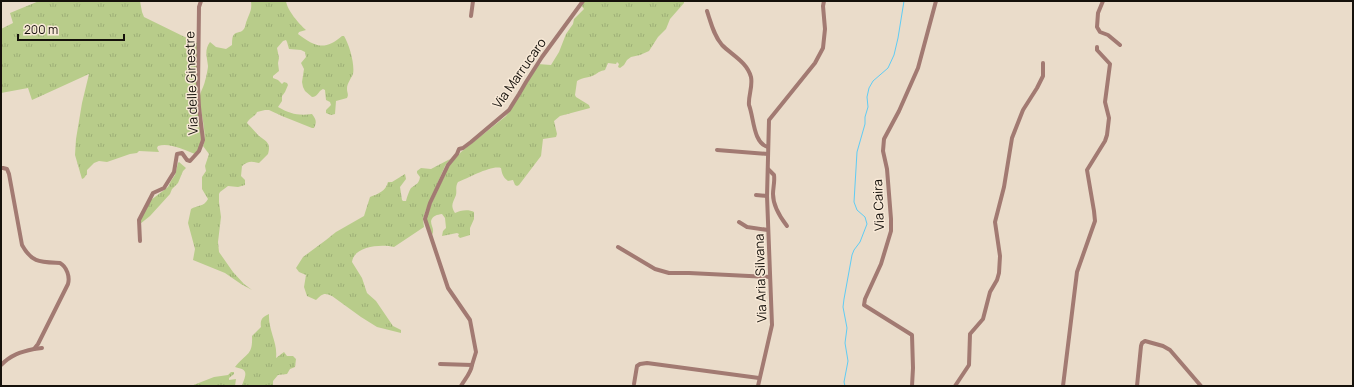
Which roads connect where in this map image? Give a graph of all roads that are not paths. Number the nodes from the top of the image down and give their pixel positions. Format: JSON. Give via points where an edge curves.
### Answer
{"nodes":[{"id":1,"x":201,"y":1,"type":"edge"},
{"id":2,"x":473,"y":1,"type":"edge"},
{"id":3,"x":583,"y":1,"type":"edge"},
{"id":4,"x":824,"y":1,"type":"edge"},
{"id":5,"x":936,"y":1,"type":"edge"},
{"id":6,"x":1103,"y":1,"type":"edge"},
{"id":7,"x":707,"y":11,"type":"dead end"},
{"id":8,"x":471,"y":16,"type":"dead end"},
{"id":9,"x":1120,"y":45,"type":"dead end"},
{"id":10,"x":1097,"y":47,"type":"dead end"},
{"id":11,"x":1043,"y":62,"type":"dead end"},
{"id":12,"x":768,"y":147,"type":"junction"},
{"id":13,"x":717,"y":150,"type":"dead end"},
{"id":14,"x":768,"y":154,"type":"junction"},
{"id":15,"x":1,"y":168,"type":"edge"},
{"id":16,"x":768,"y":169,"type":"junction"},
{"id":17,"x":756,"y":195,"type":"dead end"},
{"id":18,"x":768,"y":196,"type":"junction"},
{"id":19,"x":739,"y":222,"type":"dead end"},
{"id":20,"x":787,"y":226,"type":"dead end"},
{"id":21,"x":768,"y":230,"type":"junction"},
{"id":22,"x":140,"y":241,"type":"dead end"},
{"id":23,"x":618,"y":247,"type":"dead end"},
{"id":24,"x":770,"y":277,"type":"junction"},
{"id":25,"x":42,"y":348,"type":"dead end"},
{"id":26,"x":34,"y":349,"type":"junction"},
{"id":27,"x":440,"y":364,"type":"dead end"},
{"id":28,"x":1,"y":365,"type":"edge"},
{"id":29,"x":472,"y":365,"type":"junction"},
{"id":30,"x":759,"y":378,"type":"junction"},
{"id":31,"x":634,"y":384,"type":"dead end"},
{"id":32,"x":461,"y":386,"type":"edge"},
{"id":33,"x":758,"y":386,"type":"edge"},
{"id":34,"x":912,"y":386,"type":"edge"},
{"id":35,"x":955,"y":386,"type":"edge"},
{"id":36,"x":1063,"y":386,"type":"edge"},
{"id":37,"x":1137,"y":386,"type":"edge"},
{"id":38,"x":1201,"y":386,"type":"edge"}],
"edges":[{"from":1,"to":22,"type":"street","name":"Via delle Ginestre","via":[[198,88],[203,140],[199,151],[190,161],[182,153],[177,154],[174,172],[164,188],[153,193],[139,220]]},
{"from":2,"to":8,"type":"street"},
{"from":3,"to":29,"type":"street","name":"Via Marrucaro","via":[[542,57],[509,110],[459,149],[448,165],[425,219],[448,288],[470,320],[476,352]]},
{"from":4,"to":12,"type":"street","name":"Via Aria Silvana","via":[[823,48],[815,63],[769,120]]},
{"from":5,"to":34,"type":"street","name":"Via Caira","via":[[918,68],[903,105],[884,139],[891,230],[881,264],[864,305],[912,335]]},
{"from":6,"to":9,"type":"street","via":[[1098,13],[1097,27],[1100,32]]},
{"from":7,"to":12,"type":"street","via":[[717,37],[738,58],[750,76],[749,105],[757,135],[761,143]]},
{"from":10,"to":36,"type":"street","via":[[1110,64],[1105,102],[1109,114],[1108,129],[1105,142],[1087,170],[1095,221],[1077,272]]},
{"from":11,"to":35,"type":"street","via":[[1043,76],[1023,110],[1012,138],[1004,187],[995,220],[1000,256],[999,273],[990,292],[983,319],[970,334],[969,365]]},
{"from":12,"to":14,"type":"street","name":"Via Aria Silvana"},
{"from":13,"to":14,"type":"street"},
{"from":14,"to":16,"type":"street","name":"Via Aria Silvana"},
{"from":15,"to":26,"type":"street","via":[[7,169],[9,174],[22,244],[26,253],[37,261],[63,264],[69,278]]},
{"from":16,"to":18,"type":"street","name":"Via Aria Silvana"},
{"from":16,"to":20,"type":"street","name":"Via Aria Silvana","via":[[774,175],[775,207]]},
{"from":17,"to":18,"type":"street"},
{"from":18,"to":21,"type":"street","name":"Via Aria Silvana"},
{"from":19,"to":21,"type":"street","via":[[748,227]]},
{"from":21,"to":24,"type":"street","name":"Via Aria Silvana"},
{"from":23,"to":24,"type":"street","via":[[655,269],[669,273]]},
{"from":24,"to":30,"type":"street","name":"Via Aria Silvana","via":[[772,325]]},
{"from":25,"to":26,"type":"street"},
{"from":26,"to":28,"type":"street","via":[[14,355]]},
{"from":27,"to":29,"type":"street"},
{"from":29,"to":32,"type":"street","name":"Via Marrucaro"},
{"from":30,"to":31,"type":"street","via":[[640,364],[637,366]]},
{"from":30,"to":33,"type":"street","name":"Via Aria Silvana"},
{"from":37,"to":38,"type":"street","via":[[1141,346],[1145,341],[1170,350]]}]}
